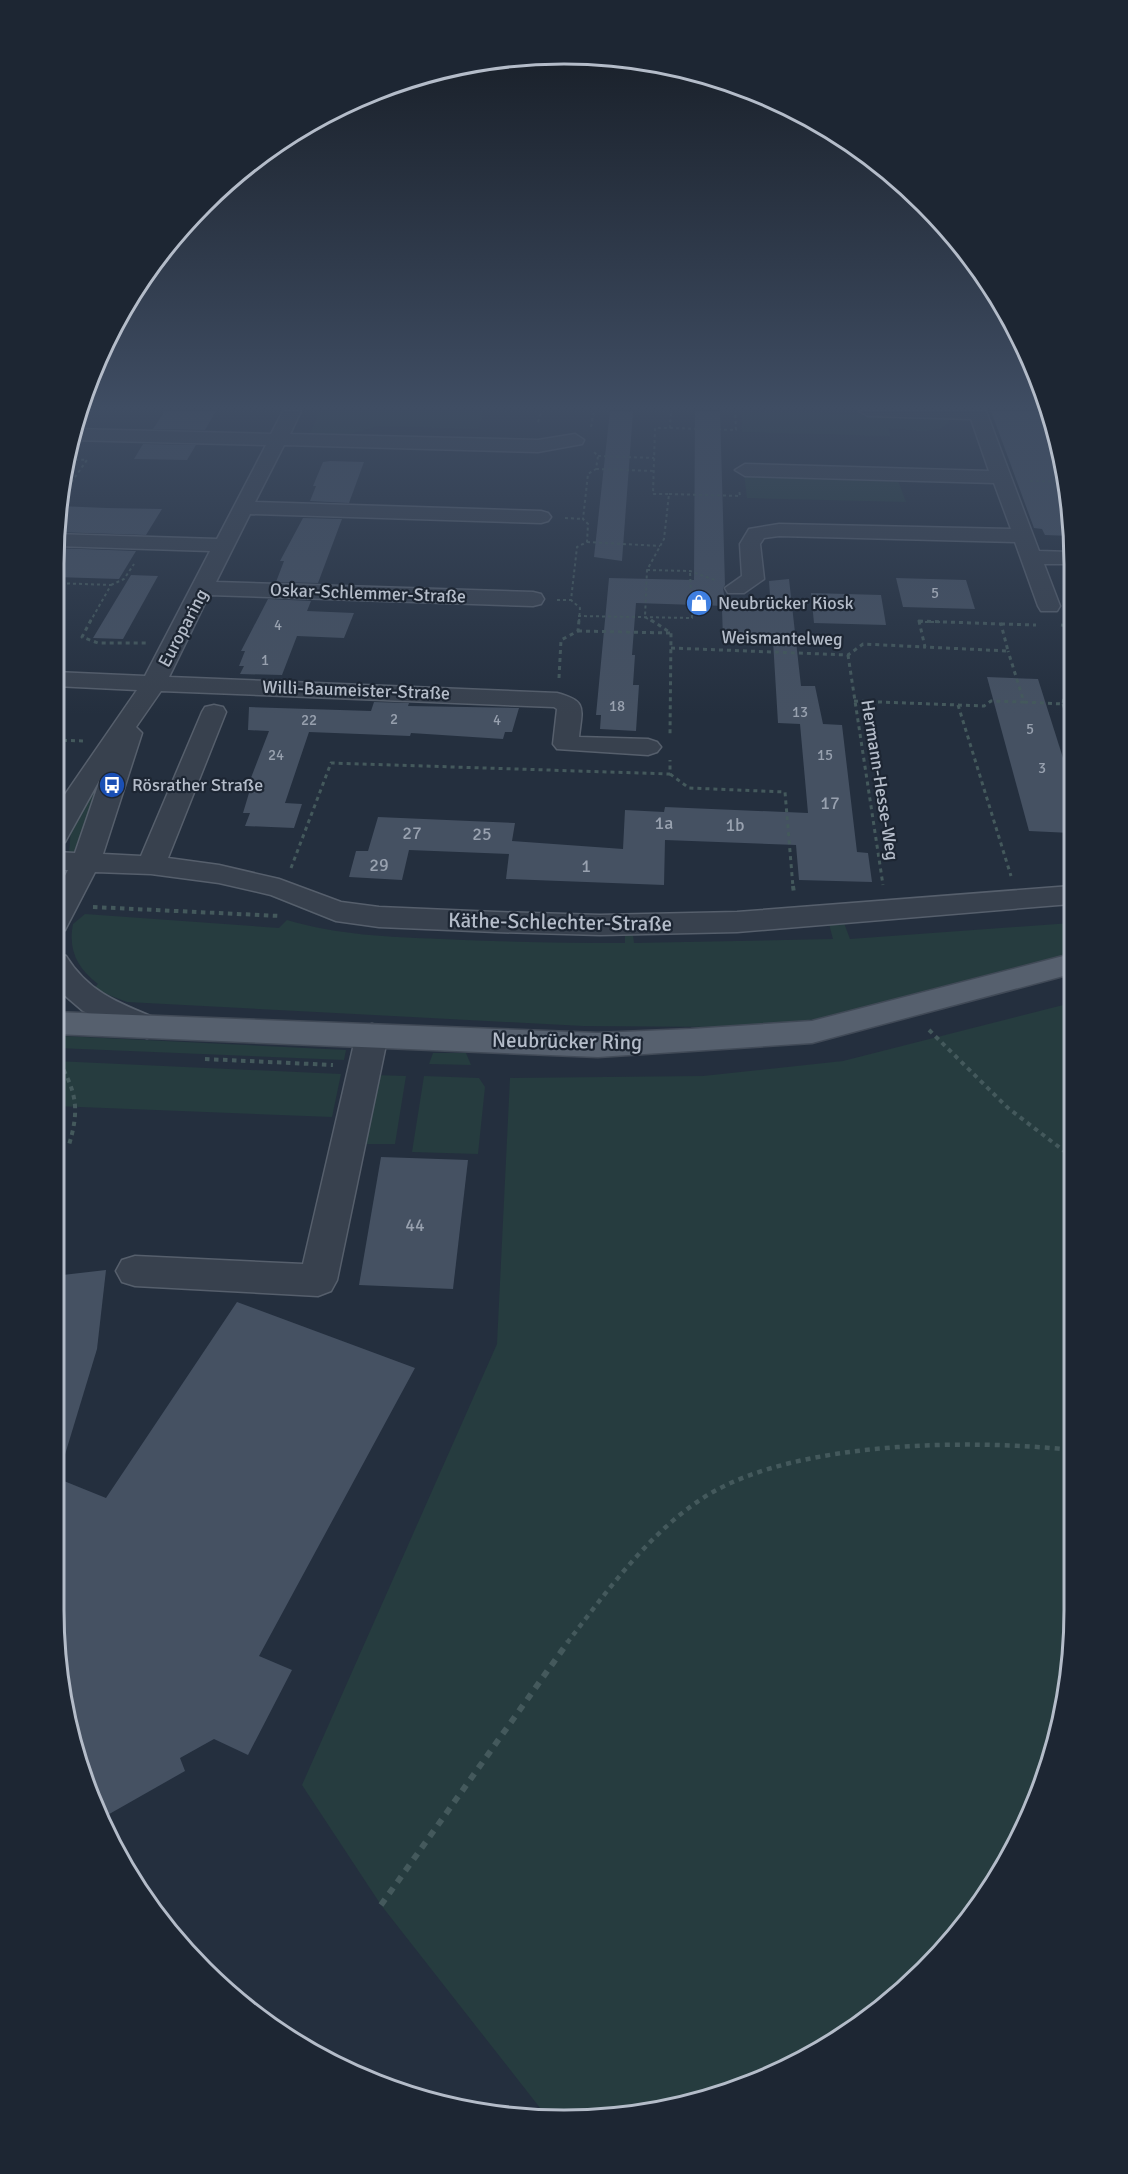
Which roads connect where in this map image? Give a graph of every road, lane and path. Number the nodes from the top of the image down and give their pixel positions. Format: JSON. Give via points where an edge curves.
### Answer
{"nodes":[{"id":1,"x":242,"y":512,"type":"edge"},
{"id":2,"x":391,"y":512,"type":"edge"},
{"id":3,"x":584,"y":512,"type":"edge"},
{"id":4,"x":1015,"y":512,"type":"edge"},
{"id":5,"x":541,"y":517,"type":"dead end"},
{"id":6,"x":1023,"y":536,"type":"junction"},
{"id":7,"x":65,"y":540,"type":"edge"},
{"id":8,"x":586,"y":542,"type":"junction"},
{"id":9,"x":224,"y":544,"type":"junction"},
{"id":10,"x":660,"y":546,"type":"dead end"},
{"id":11,"x":1031,"y":557,"type":"junction"},
{"id":12,"x":1064,"y":558,"type":"edge"},
{"id":13,"x":647,"y":570,"type":"dead end"},
{"id":14,"x":690,"y":571,"type":"junction"},
{"id":15,"x":64,"y":583,"type":"edge"},
{"id":16,"x":204,"y":588,"type":"junction"},
{"id":17,"x":736,"y":588,"type":"joint"},
{"id":18,"x":533,"y":598,"type":"dead end"},
{"id":19,"x":1049,"y":606,"type":"dead end"},
{"id":20,"x":578,"y":616,"type":"junction"},
{"id":21,"x":578,"y":632,"type":"junction"},
{"id":22,"x":670,"y":633,"type":"dead end"},
{"id":23,"x":175,"y":643,"type":"junction"},
{"id":24,"x":671,"y":648,"type":"dead end"},
{"id":25,"x":925,"y":648,"type":"junction"},
{"id":26,"x":1008,"y":651,"type":"junction"},
{"id":27,"x":848,"y":655,"type":"junction"},
{"id":28,"x":64,"y":679,"type":"edge"},
{"id":29,"x":154,"y":682,"type":"junction"},
{"id":30,"x":1064,"y":698,"type":"edge"},
{"id":31,"x":557,"y":699,"type":"junction"},
{"id":32,"x":854,"y":702,"type":"junction"},
{"id":33,"x":1024,"y":702,"type":"junction"},
{"id":34,"x":1063,"y":704,"type":"junction"},
{"id":35,"x":958,"y":705,"type":"junction"},
{"id":36,"x":1064,"y":707,"type":"edge"},
{"id":37,"x":214,"y":712,"type":"dead end"},
{"id":38,"x":135,"y":714,"type":"junction"},
{"id":39,"x":64,"y":740,"type":"edge"},
{"id":40,"x":83,"y":741,"type":"dead end"},
{"id":41,"x":648,"y":747,"type":"dead end"},
{"id":42,"x":670,"y":774,"type":"dead end"},
{"id":43,"x":64,"y":815,"type":"edge"},
{"id":44,"x":64,"y":861,"type":"edge"},
{"id":45,"x":86,"y":862,"type":"junction"},
{"id":46,"x":151,"y":865,"type":"junction"},
{"id":47,"x":1064,"y":896,"type":"edge"},
{"id":48,"x":301,"y":898,"type":"junction"},
{"id":49,"x":1018,"y":900,"type":"junction"},
{"id":50,"x":64,"y":904,"type":"edge"},
{"id":51,"x":888,"y":909,"type":"junction"},
{"id":52,"x":64,"y":914,"type":"edge"},
{"id":53,"x":796,"y":918,"type":"junction"},
{"id":54,"x":1064,"y":966,"type":"edge"},
{"id":55,"x":64,"y":980,"type":"edge"},
{"id":56,"x":64,"y":1023,"type":"edge"},
{"id":57,"x":147,"y":1027,"type":"junction"},
{"id":58,"x":929,"y":1030,"type":"dead end"},
{"id":59,"x":372,"y":1035,"type":"junction"},
{"id":60,"x":64,"y":1069,"type":"edge"},
{"id":61,"x":68,"y":1148,"type":"dead end"},
{"id":62,"x":1064,"y":1152,"type":"edge"},
{"id":63,"x":135,"y":1271,"type":"dead end"},
{"id":64,"x":1064,"y":1449,"type":"edge"},
{"id":65,"x":381,"y":1905,"type":"dead end"}],
"edges":[{"from":1,"to":9,"type":"street","name":"Europaring"},
{"from":2,"to":5,"type":"street"},
{"from":3,"to":8,"type":"path","via":[[588,524]]},
{"from":4,"to":6,"type":"street"},
{"from":6,"to":11,"type":"street"},
{"from":6,"to":17,"type":"street","via":[[756,532],[750,544],[753,579]]},
{"from":7,"to":9,"type":"street"},
{"from":8,"to":10,"type":"path"},
{"from":8,"to":20,"type":"path","via":[[577,547],[571,600],[580,608]]},
{"from":9,"to":16,"type":"street","name":"Europaring"},
{"from":11,"to":12,"type":"street"},
{"from":11,"to":19,"type":"street"},
{"from":13,"to":14,"type":"path"},
{"from":14,"to":17,"type":"path"},
{"from":14,"to":20,"type":"path","via":[[692,618]]},
{"from":15,"to":23,"type":"path","via":[[111,585],[82,637],[98,643]]},
{"from":16,"to":18,"type":"street","name":"Oskar-Schlemmer-Straße"},
{"from":16,"to":23,"type":"street","name":"Europaring"},
{"from":20,"to":21,"type":"path"},
{"from":21,"to":22,"type":"path"},
{"from":21,"to":31,"type":"path","via":[[561,640]]},
{"from":23,"to":29,"type":"street","name":"Europaring"},
{"from":24,"to":27,"type":"path","name":"Weismantelweg"},
{"from":25,"to":26,"type":"path","name":"Weismantelweg"},
{"from":25,"to":26,"type":"path","via":[[919,621],[1001,624]]},
{"from":25,"to":27,"type":"path","name":"Weismantelweg","via":[[864,644]]},
{"from":26,"to":33,"type":"path"},
{"from":27,"to":32,"type":"path","name":"Hermann-Hesse-Weg"},
{"from":28,"to":29,"type":"street","name":"Willi-Baumeister-Straße"},
{"from":29,"to":31,"type":"street","name":"Willi-Baumeister-Straße"},
{"from":29,"to":38,"type":"street","name":"Europaring"},
{"from":30,"to":34,"type":"path"},
{"from":31,"to":41,"type":"street","via":[[570,705],[566,744]]},
{"from":32,"to":35,"type":"path"},
{"from":32,"to":51,"type":"path","name":"Hermann-Hesse-Weg"},
{"from":33,"to":34,"type":"path"},
{"from":33,"to":35,"type":"path","via":[[991,700],[984,706]]},
{"from":34,"to":36,"type":"path"},
{"from":35,"to":49,"type":"path"},
{"from":37,"to":46,"type":"street"},
{"from":38,"to":43,"type":"street","name":"Europaring","via":[[95,763]]},
{"from":38,"to":45,"type":"street","name":"Europaring"},
{"from":39,"to":40,"type":"path"},
{"from":42,"to":53,"type":"path","via":[[689,788],[785,792]]},
{"from":44,"to":45,"type":"street","name":"Käthe-Schlechter-Straße"},
{"from":45,"to":46,"type":"street","name":"Käthe-Schlechter-Straße"},
{"from":45,"to":50,"type":"street","name":"Europaring"},
{"from":46,"to":48,"type":"street","name":"Käthe-Schlechter-Straße","via":[[219,874],[279,888]]},
{"from":47,"to":49,"type":"street","name":"Käthe-Schlechter-Straße"},
{"from":48,"to":52,"type":"path","via":[[278,917]]},
{"from":48,"to":53,"type":"street","name":"Käthe-Schlechter-Straße","via":[[336,911],[379,917],[496,922],[611,925]]},
{"from":49,"to":51,"type":"street","name":"Käthe-Schlechter-Straße"},
{"from":51,"to":53,"type":"street","name":"Käthe-Schlechter-Straße"},
{"from":54,"to":59,"type":"main road","name":"Neubrücker Ring","via":[[812,1032],[597,1045]]},
{"from":55,"to":57,"type":"street","via":[[76,993]]},
{"from":56,"to":57,"type":"main road","name":"Neubrücker Ring"},
{"from":57,"to":59,"type":"main road","name":"Neubrücker Ring"},
{"from":58,"to":62,"type":"path","via":[[1008,1108]]},
{"from":59,"to":63,"type":"street","via":[[318,1280]]},
{"from":60,"to":61,"type":"path","via":[[75,1088],[78,1117]]},
{"from":64,"to":65,"type":"path","via":[[940,1445],[815,1459],[762,1472],[712,1493],[665,1531],[603,1596]]}]}
